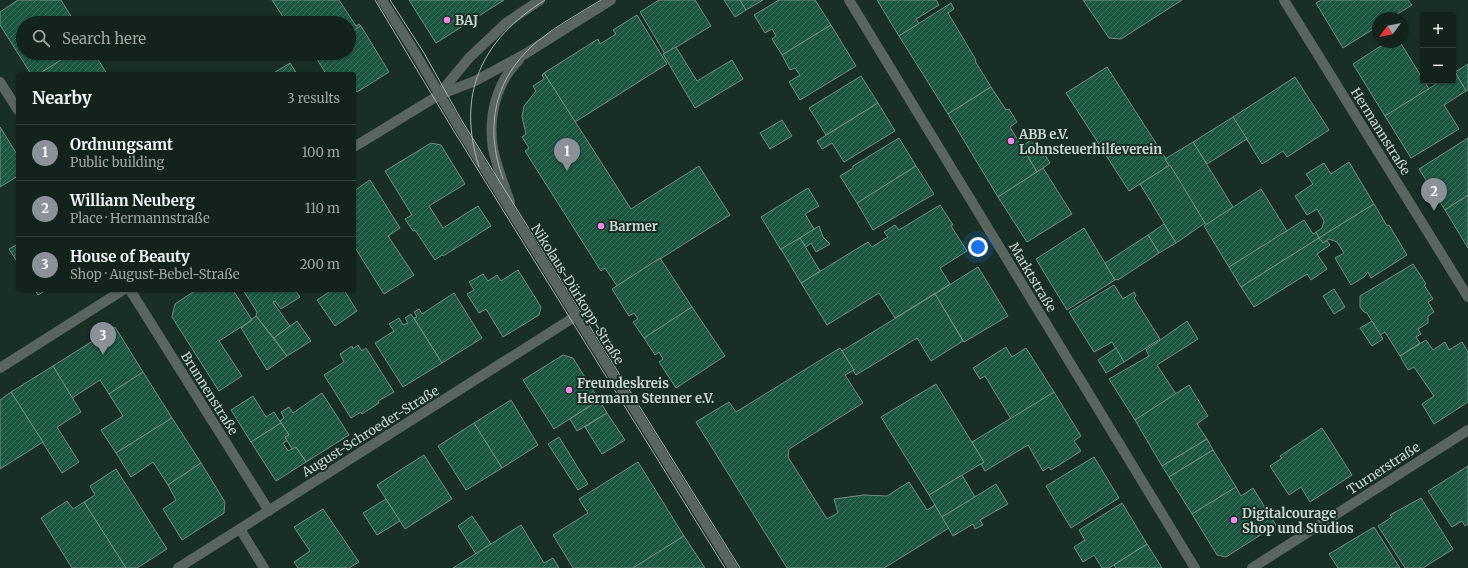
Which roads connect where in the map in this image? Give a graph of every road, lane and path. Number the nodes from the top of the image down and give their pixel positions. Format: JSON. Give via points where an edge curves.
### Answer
{"nodes":[{"id":1,"x":382,"y":0,"type":"edge"},
{"id":2,"x":540,"y":0,"type":"edge"},
{"id":3,"x":611,"y":0,"type":"edge"},
{"id":4,"x":849,"y":0,"type":"edge"},
{"id":5,"x":1284,"y":0,"type":"edge"},
{"id":6,"x":525,"y":54,"type":"junction"},
{"id":7,"x":0,"y":82,"type":"edge"},
{"id":8,"x":439,"y":95,"type":"junction"},
{"id":9,"x":16,"y":107,"type":"edge"},
{"id":10,"x":356,"y":146,"type":"edge"},
{"id":11,"x":515,"y":219,"type":"junction"},
{"id":12,"x":120,"y":292,"type":"edge"},
{"id":13,"x":131,"y":292,"type":"edge"},
{"id":14,"x":1468,"y":297,"type":"edge"},
{"id":15,"x":576,"y":316,"type":"junction"},
{"id":16,"x":0,"y":368,"type":"edge"},
{"id":17,"x":1468,"y":430,"type":"edge"},
{"id":18,"x":269,"y":511,"type":"junction"},
{"id":19,"x":240,"y":529,"type":"junction"},
{"id":20,"x":178,"y":568,"type":"edge"},
{"id":21,"x":264,"y":568,"type":"edge"},
{"id":22,"x":733,"y":568,"type":"edge"},
{"id":23,"x":1195,"y":568,"type":"edge"},
{"id":24,"x":1252,"y":568,"type":"edge"}],
"edges":[{"from":1,"to":8,"type":"street","name":"Nikolaus-Dürkopp-Straße"},
{"from":2,"to":8,"type":"street","via":[[506,23],[469,58]]},
{"from":3,"to":6,"type":"street"},
{"from":4,"to":23,"type":"street","name":"Marktstraße"},
{"from":5,"to":14,"type":"street","name":"Hermannstraße"},
{"from":6,"to":8,"type":"street","via":[[475,81]]},
{"from":6,"to":11,"type":"street","via":[[500,88],[493,113],[493,149]]},
{"from":7,"to":9,"type":"street"},
{"from":8,"to":10,"type":"street"},
{"from":8,"to":11,"type":"street","name":"Nikolaus-Dürkopp-Straße"},
{"from":11,"to":15,"type":"street","name":"Nikolaus-Dürkopp-Straße"},
{"from":12,"to":16,"type":"street"},
{"from":13,"to":18,"type":"street","name":"Brunnenstraße"},
{"from":15,"to":18,"type":"street","name":"August-Schroeder-Straße"},
{"from":15,"to":22,"type":"street","name":"Nikolaus-Dürkopp-Straße"},
{"from":17,"to":24,"type":"street","name":"Turnerstraße"},
{"from":18,"to":19,"type":"street","name":"August-Schroeder-Straße"},
{"from":19,"to":20,"type":"street","name":"August-Schroeder-Straße"},
{"from":19,"to":21,"type":"street"}]}
